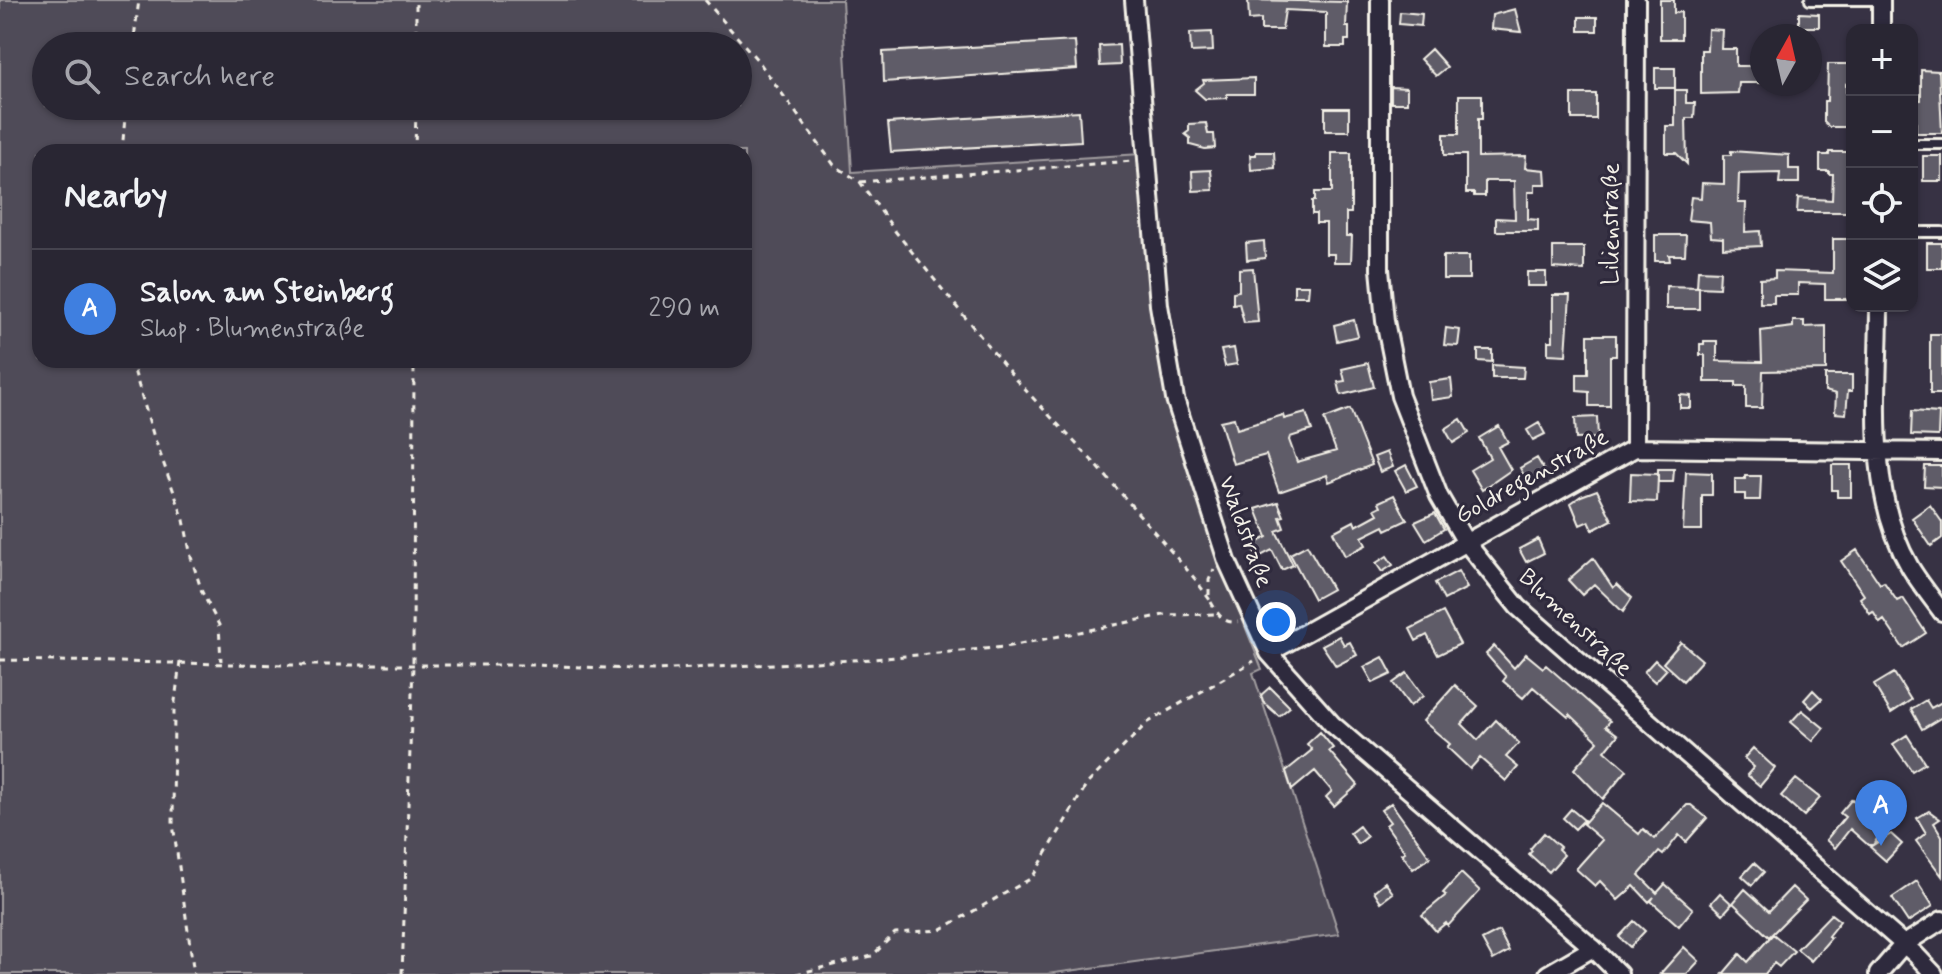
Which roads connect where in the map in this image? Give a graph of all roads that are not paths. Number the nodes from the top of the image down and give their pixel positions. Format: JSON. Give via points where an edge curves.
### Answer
{"nodes":[{"id":1,"x":1134,"y":0,"type":"edge"},
{"id":2,"x":1380,"y":0,"type":"edge"},
{"id":3,"x":1636,"y":0,"type":"edge"},
{"id":4,"x":1810,"y":0,"type":"edge"},
{"id":5,"x":1881,"y":0,"type":"edge"},
{"id":6,"x":1881,"y":24,"type":"edge"},
{"id":7,"x":1918,"y":144,"type":"edge"},
{"id":8,"x":1942,"y":144,"type":"edge"},
{"id":9,"x":1918,"y":232,"type":"edge"},
{"id":10,"x":1942,"y":232,"type":"edge"},
{"id":11,"x":1879,"y":312,"type":"edge"},
{"id":12,"x":1635,"y":448,"type":"junction"},
{"id":13,"x":1878,"y":452,"type":"junction"},
{"id":14,"x":1942,"y":452,"type":"edge"},
{"id":15,"x":1465,"y":541,"type":"junction"},
{"id":16,"x":1942,"y":612,"type":"edge"},
{"id":17,"x":1269,"y":653,"type":"junction"},
{"id":18,"x":1942,"y":920,"type":"edge"},
{"id":19,"x":1903,"y":945,"type":"junction"},
{"id":20,"x":1593,"y":948,"type":"junction"},
{"id":21,"x":1548,"y":974,"type":"edge"},
{"id":22,"x":1619,"y":974,"type":"edge"},
{"id":23,"x":1878,"y":974,"type":"edge"},
{"id":24,"x":1934,"y":974,"type":"edge"}],
"edges":[{"from":1,"to":17,"type":"street","name":"Waldstraße","via":[[1159,305],[1175,399],[1227,561]]},
{"from":2,"to":15,"type":"street","name":"Blumenstraße","via":[[1380,269],[1385,321],[1400,396],[1439,496]]},
{"from":3,"to":12,"type":"street","name":"Lilienstraße"},
{"from":4,"to":5,"type":"lane"},
{"from":5,"to":6,"type":"street"},
{"from":7,"to":8,"type":"lane"},
{"from":9,"to":10,"type":"lane"},
{"from":11,"to":13,"type":"street"},
{"from":12,"to":13,"type":"street","name":"Goldregenstraße"},
{"from":12,"to":15,"type":"street","name":"Goldregenstraße"},
{"from":13,"to":14,"type":"street","name":"Goldregenstraße"},
{"from":13,"to":16,"type":"street","via":[[1887,511],[1909,565]]},
{"from":15,"to":17,"type":"street","name":"Goldregenstraße"},
{"from":15,"to":19,"type":"street","name":"Blumenstraße","via":[[1537,625]]},
{"from":17,"to":20,"type":"street","name":"Waldstraße","via":[[1332,724]]},
{"from":18,"to":19,"type":"street"},
{"from":19,"to":23,"type":"street"},
{"from":19,"to":24,"type":"street","name":"Blumenstraße"},
{"from":20,"to":21,"type":"street"},
{"from":20,"to":22,"type":"street","name":"Waldstraße"}]}
